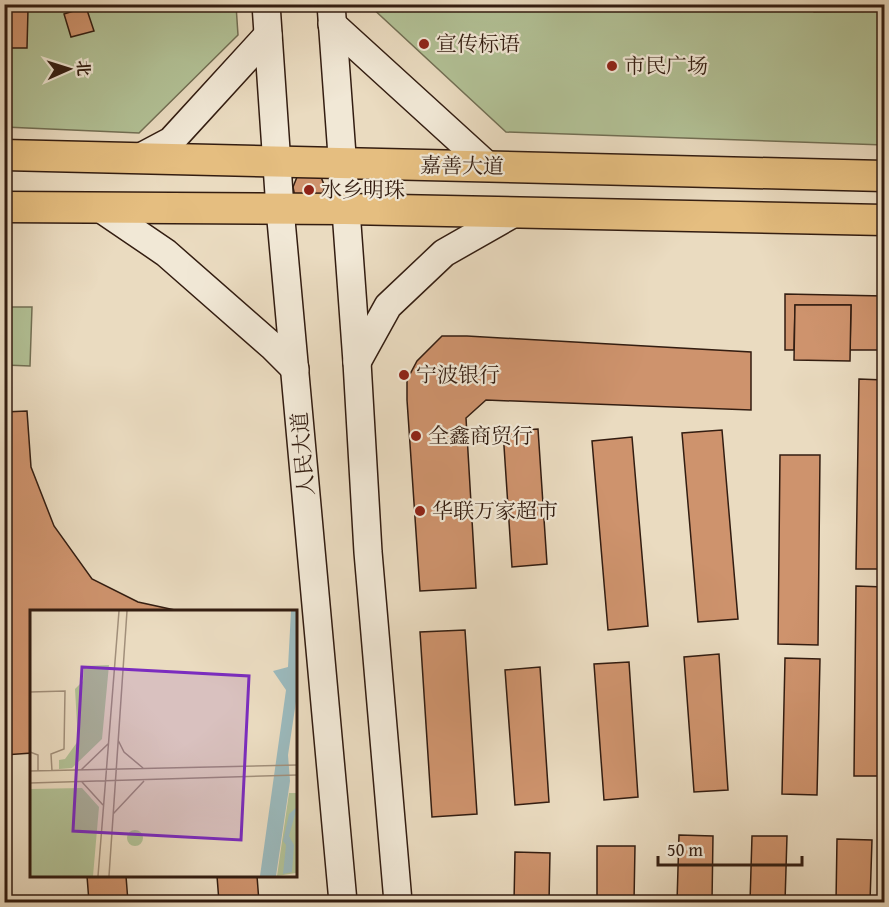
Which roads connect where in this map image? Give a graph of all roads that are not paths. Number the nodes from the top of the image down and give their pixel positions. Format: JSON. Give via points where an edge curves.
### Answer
{"nodes":[{"id":1,"x":266,"y":4,"type":"edge"},
{"id":2,"x":331,"y":14,"type":"edge"},
{"id":3,"x":268,"y":35,"type":"junction"},
{"id":4,"x":4,"y":155,"type":"edge"},
{"id":5,"x":139,"y":158,"type":"junction"},
{"id":6,"x":277,"y":161,"type":"junction"},
{"id":7,"x":341,"y":163,"type":"junction"},
{"id":8,"x":489,"y":166,"type":"junction"},
{"id":9,"x":885,"y":176,"type":"edge"},
{"id":10,"x":4,"y":207,"type":"edge"},
{"id":11,"x":100,"y":208,"type":"junction"},
{"id":12,"x":280,"y":209,"type":"junction"},
{"id":13,"x":345,"y":209,"type":"junction"},
{"id":14,"x":516,"y":212,"type":"junction"},
{"id":15,"x":885,"y":220,"type":"edge"},
{"id":16,"x":357,"y":362,"type":"junction"},
{"id":17,"x":295,"y":369,"type":"junction"},
{"id":18,"x":343,"y":903,"type":"edge"},
{"id":19,"x":398,"y":903,"type":"edge"}],
"edges":[{"from":1,"to":3,"type":"main road","name":"人民大道"},
{"from":2,"to":7,"type":"main road"},
{"from":2,"to":8,"type":"main road"},
{"from":3,"to":5,"type":"main road","via":[[171,141]]},
{"from":3,"to":6,"type":"main road","name":"人民大道"},
{"from":4,"to":5,"type":"main road","name":"嘉善大道"},
{"from":5,"to":6,"type":"main road","name":"嘉善大道"},
{"from":6,"to":7,"type":"main road","name":"嘉善大道"},
{"from":6,"to":12,"type":"main road","name":"人民大道"},
{"from":7,"to":8,"type":"main road","name":"嘉善大道"},
{"from":7,"to":13,"type":"main road"},
{"from":8,"to":9,"type":"main road","name":"嘉善大道"},
{"from":10,"to":11,"type":"main road"},
{"from":11,"to":12,"type":"main road"},
{"from":11,"to":17,"type":"main road","via":[[166,253]]},
{"from":12,"to":13,"type":"main road"},
{"from":12,"to":17,"type":"main road","name":"人民大道"},
{"from":13,"to":14,"type":"main road"},
{"from":13,"to":16,"type":"main road"},
{"from":14,"to":15,"type":"main road"},
{"from":14,"to":16,"type":"main road","via":[[444,253],[388,306]]},
{"from":16,"to":19,"type":"main road","via":[[368,552]]},
{"from":17,"to":18,"type":"main road","name":"人民大道"}]}
